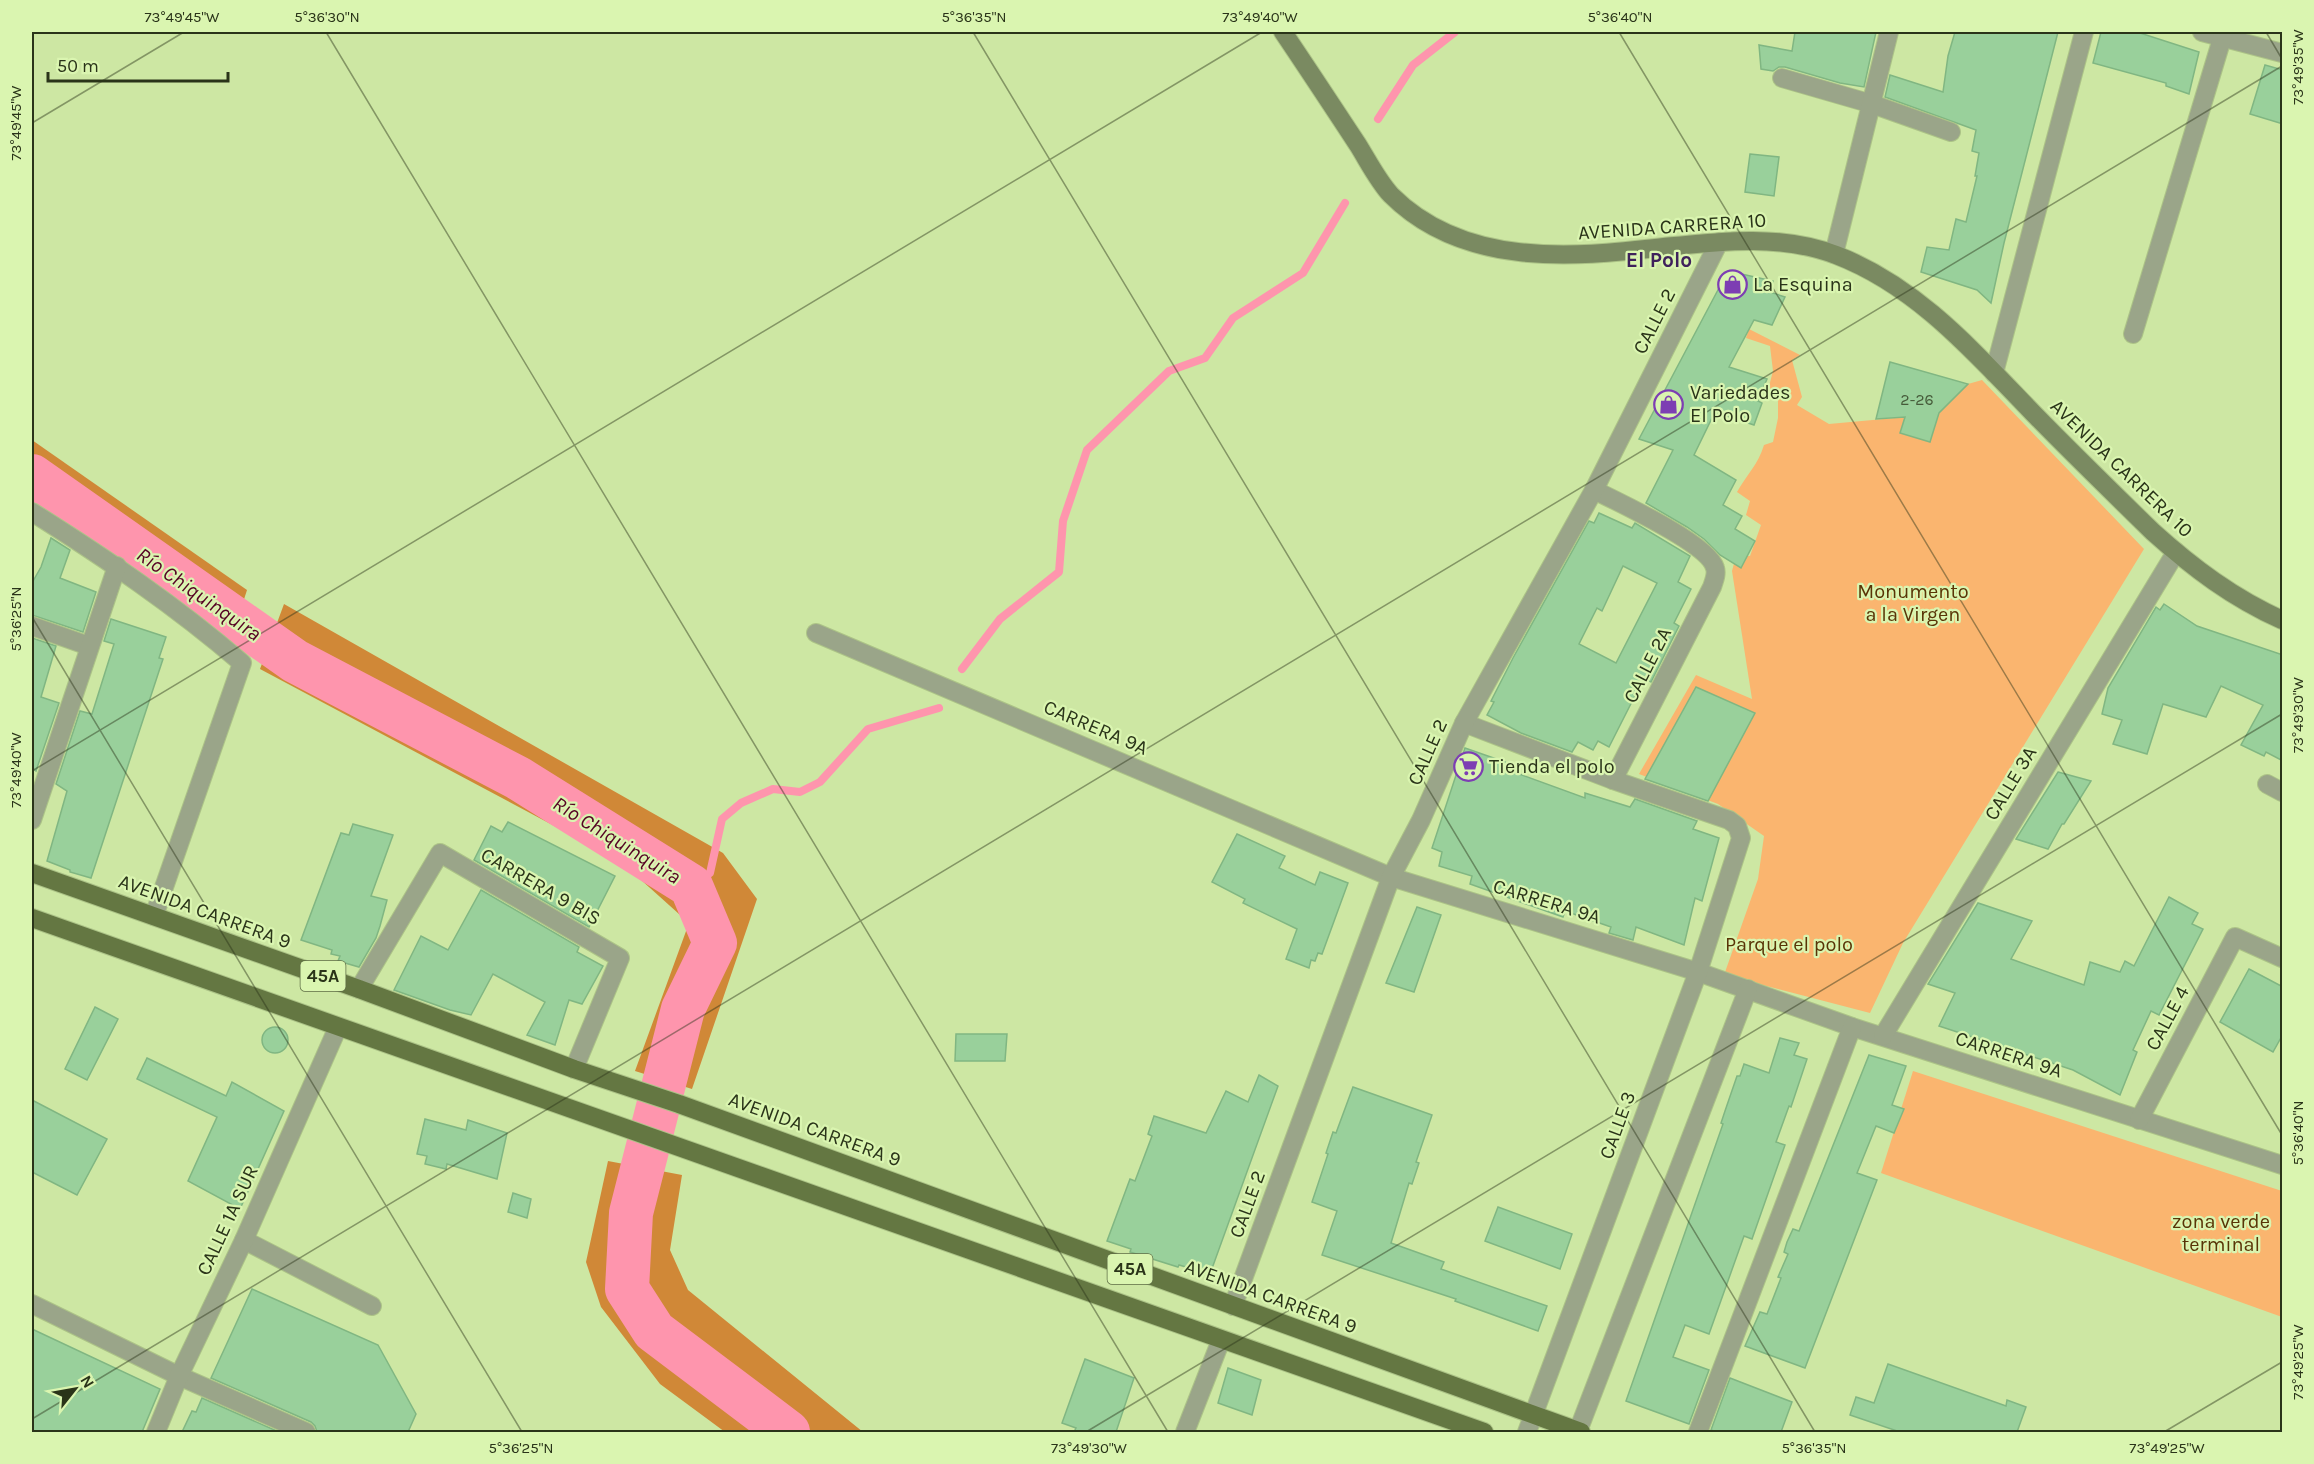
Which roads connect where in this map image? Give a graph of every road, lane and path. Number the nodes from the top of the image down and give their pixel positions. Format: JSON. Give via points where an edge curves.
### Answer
{"nodes":[{"id":1,"x":1283,"y":32,"type":"edge"},
{"id":2,"x":1889,"y":32,"type":"edge"},
{"id":3,"x":2084,"y":32,"type":"edge"},
{"id":4,"x":2202,"y":32,"type":"edge"},
{"id":5,"x":2223,"y":34,"type":"edge"},
{"id":6,"x":2283,"y":53,"type":"edge"},
{"id":7,"x":1782,"y":78,"type":"dead end"},
{"id":8,"x":1872,"y":104,"type":"junction"},
{"id":9,"x":1952,"y":132,"type":"dead end"},
{"id":10,"x":1719,"y":242,"type":"junction"},
{"id":11,"x":1834,"y":254,"type":"junction"},
{"id":12,"x":2133,"y":334,"type":"dead end"},
{"id":13,"x":1994,"y":373,"type":"junction"},
{"id":14,"x":1593,"y":490,"type":"junction"},
{"id":15,"x":32,"y":512,"type":"edge"},
{"id":16,"x":2176,"y":552,"type":"junction"},
{"id":17,"x":117,"y":566,"type":"junction"},
{"id":18,"x":2283,"y":620,"type":"edge"},
{"id":19,"x":32,"y":626,"type":"edge"},
{"id":20,"x":816,"y":633,"type":"dead end"},
{"id":21,"x":89,"y":646,"type":"junction"},
{"id":22,"x":1464,"y":723,"type":"junction"},
{"id":23,"x":1613,"y":780,"type":"junction"},
{"id":24,"x":32,"y":820,"type":"edge"},
{"id":25,"x":1391,"y":877,"type":"junction"},
{"id":26,"x":34,"y":878,"type":"edge"},
{"id":27,"x":154,"y":916,"type":"junction"},
{"id":28,"x":32,"y":918,"type":"edge"},
{"id":29,"x":2283,"y":958,"type":"edge"},
{"id":30,"x":1698,"y":972,"type":"junction"},
{"id":31,"x":360,"y":989,"type":"junction"},
{"id":32,"x":1748,"y":989,"type":"junction"},
{"id":33,"x":338,"y":1026,"type":"junction"},
{"id":34,"x":1852,"y":1026,"type":"junction"},
{"id":35,"x":1883,"y":1036,"type":"junction"},
{"id":36,"x":574,"y":1069,"type":"junction"},
{"id":37,"x":2139,"y":1120,"type":"junction"},
{"id":38,"x":2283,"y":1165,"type":"edge"},
{"id":39,"x":244,"y":1239,"type":"junction"},
{"id":40,"x":32,"y":1304,"type":"edge"},
{"id":41,"x":372,"y":1306,"type":"dead end"},
{"id":42,"x":1233,"y":1306,"type":"junction"},
{"id":43,"x":1221,"y":1340,"type":"junction"},
{"id":44,"x":179,"y":1376,"type":"junction"},
{"id":45,"x":1535,"y":1415,"type":"junction"},
{"id":46,"x":156,"y":1432,"type":"edge"},
{"id":47,"x":306,"y":1432,"type":"edge"},
{"id":48,"x":1185,"y":1432,"type":"edge"},
{"id":49,"x":1484,"y":1432,"type":"edge"},
{"id":50,"x":1527,"y":1432,"type":"edge"},
{"id":51,"x":1580,"y":1432,"type":"edge"},
{"id":52,"x":1698,"y":1432,"type":"edge"}],
"edges":[{"from":1,"to":10,"type":"main road","name":"AVENIDA CARRERA 10","via":[[1390,194],[1445,233],[1476,244],[1541,256]]},
{"from":2,"to":8,"type":"street"},
{"from":3,"to":13,"type":"street"},
{"from":4,"to":5,"type":"street"},
{"from":5,"to":6,"type":"street"},
{"from":5,"to":12,"type":"street"},
{"from":7,"to":8,"type":"street"},
{"from":8,"to":9,"type":"street"},
{"from":8,"to":11,"type":"street"},
{"from":10,"to":11,"type":"main road","name":"AVENIDA CARRERA 10","via":[[1778,242]]},
{"from":10,"to":14,"type":"street","name":"CALLE 2"},
{"from":11,"to":13,"type":"main road","name":"AVENIDA CARRERA 10","via":[[1867,268],[1930,310]]},
{"from":13,"to":16,"type":"main road","name":"AVENIDA CARRERA 10"},
{"from":14,"to":22,"type":"street","name":"CALLE 2"},
{"from":14,"to":23,"type":"street","name":"CALLE 2A","via":[[1701,548],[1715,568],[1716,577]]},
{"from":15,"to":17,"type":"street"},
{"from":16,"to":18,"type":"main road","name":"AVENIDA CARRERA 10","via":[[2220,586]]},
{"from":16,"to":35,"type":"street","name":"CALLE 3A"},
{"from":17,"to":21,"type":"street"},
{"from":17,"to":27,"type":"street","via":[[242,663]]},
{"from":19,"to":21,"type":"street"},
{"from":20,"to":25,"type":"street","name":"CARRERA 9A"},
{"from":21,"to":24,"type":"street"},
{"from":22,"to":23,"type":"street"},
{"from":22,"to":25,"type":"street","name":"CALLE 2"},
{"from":23,"to":30,"type":"street","name":"CALLE 3","via":[[1729,820],[1740,831],[1740,846]]},
{"from":25,"to":30,"type":"street","name":"CARRERA 9A"},
{"from":25,"to":42,"type":"street","name":"CALLE 2"},
{"from":26,"to":27,"type":"main road","name":"AVENIDA CARRERA 9","number":"45A"},
{"from":27,"to":31,"type":"main road","name":"AVENIDA CARRERA 9","number":"45A"},
{"from":28,"to":33,"type":"main road","number":"45A"},
{"from":29,"to":37,"type":"street","name":"CALLE 4","via":[[2235,937]]},
{"from":30,"to":32,"type":"street","name":"CARRERA 9A"},
{"from":30,"to":45,"type":"street","name":"CALLE 3"},
{"from":31,"to":36,"type":"main road","name":"AVENIDA CARRERA 9","number":"45A"},
{"from":31,"to":36,"type":"street","name":"CARRERA 9 BIS","via":[[440,853],[620,958]]},
{"from":32,"to":34,"type":"street","name":"CARRERA 9A"},
{"from":32,"to":51,"type":"street"},
{"from":33,"to":39,"type":"street","name":"CALLE 1A SUR"},
{"from":33,"to":43,"type":"main road","number":"45A"},
{"from":34,"to":35,"type":"street","name":"CARRERA 9A"},
{"from":34,"to":52,"type":"street"},
{"from":35,"to":37,"type":"street","name":"CARRERA 9A"},
{"from":36,"to":42,"type":"main road","name":"AVENIDA CARRERA 9","number":"45A"},
{"from":37,"to":38,"type":"street","name":"CARRERA 9A"},
{"from":39,"to":41,"type":"street"},
{"from":39,"to":44,"type":"street","name":"CALLE 1A SUR"},
{"from":40,"to":44,"type":"street"},
{"from":42,"to":45,"type":"main road","name":"AVENIDA CARRERA 9","number":"45A"},
{"from":43,"to":48,"type":"street"},
{"from":43,"to":49,"type":"main road","number":"45A"},
{"from":44,"to":46,"type":"street","name":"CALLE 1A SUR"},
{"from":44,"to":47,"type":"street"},
{"from":45,"to":50,"type":"street","name":"CALLE 3"},
{"from":45,"to":51,"type":"main road","name":"AVENIDA CARRERA 9","number":"45A"}]}
